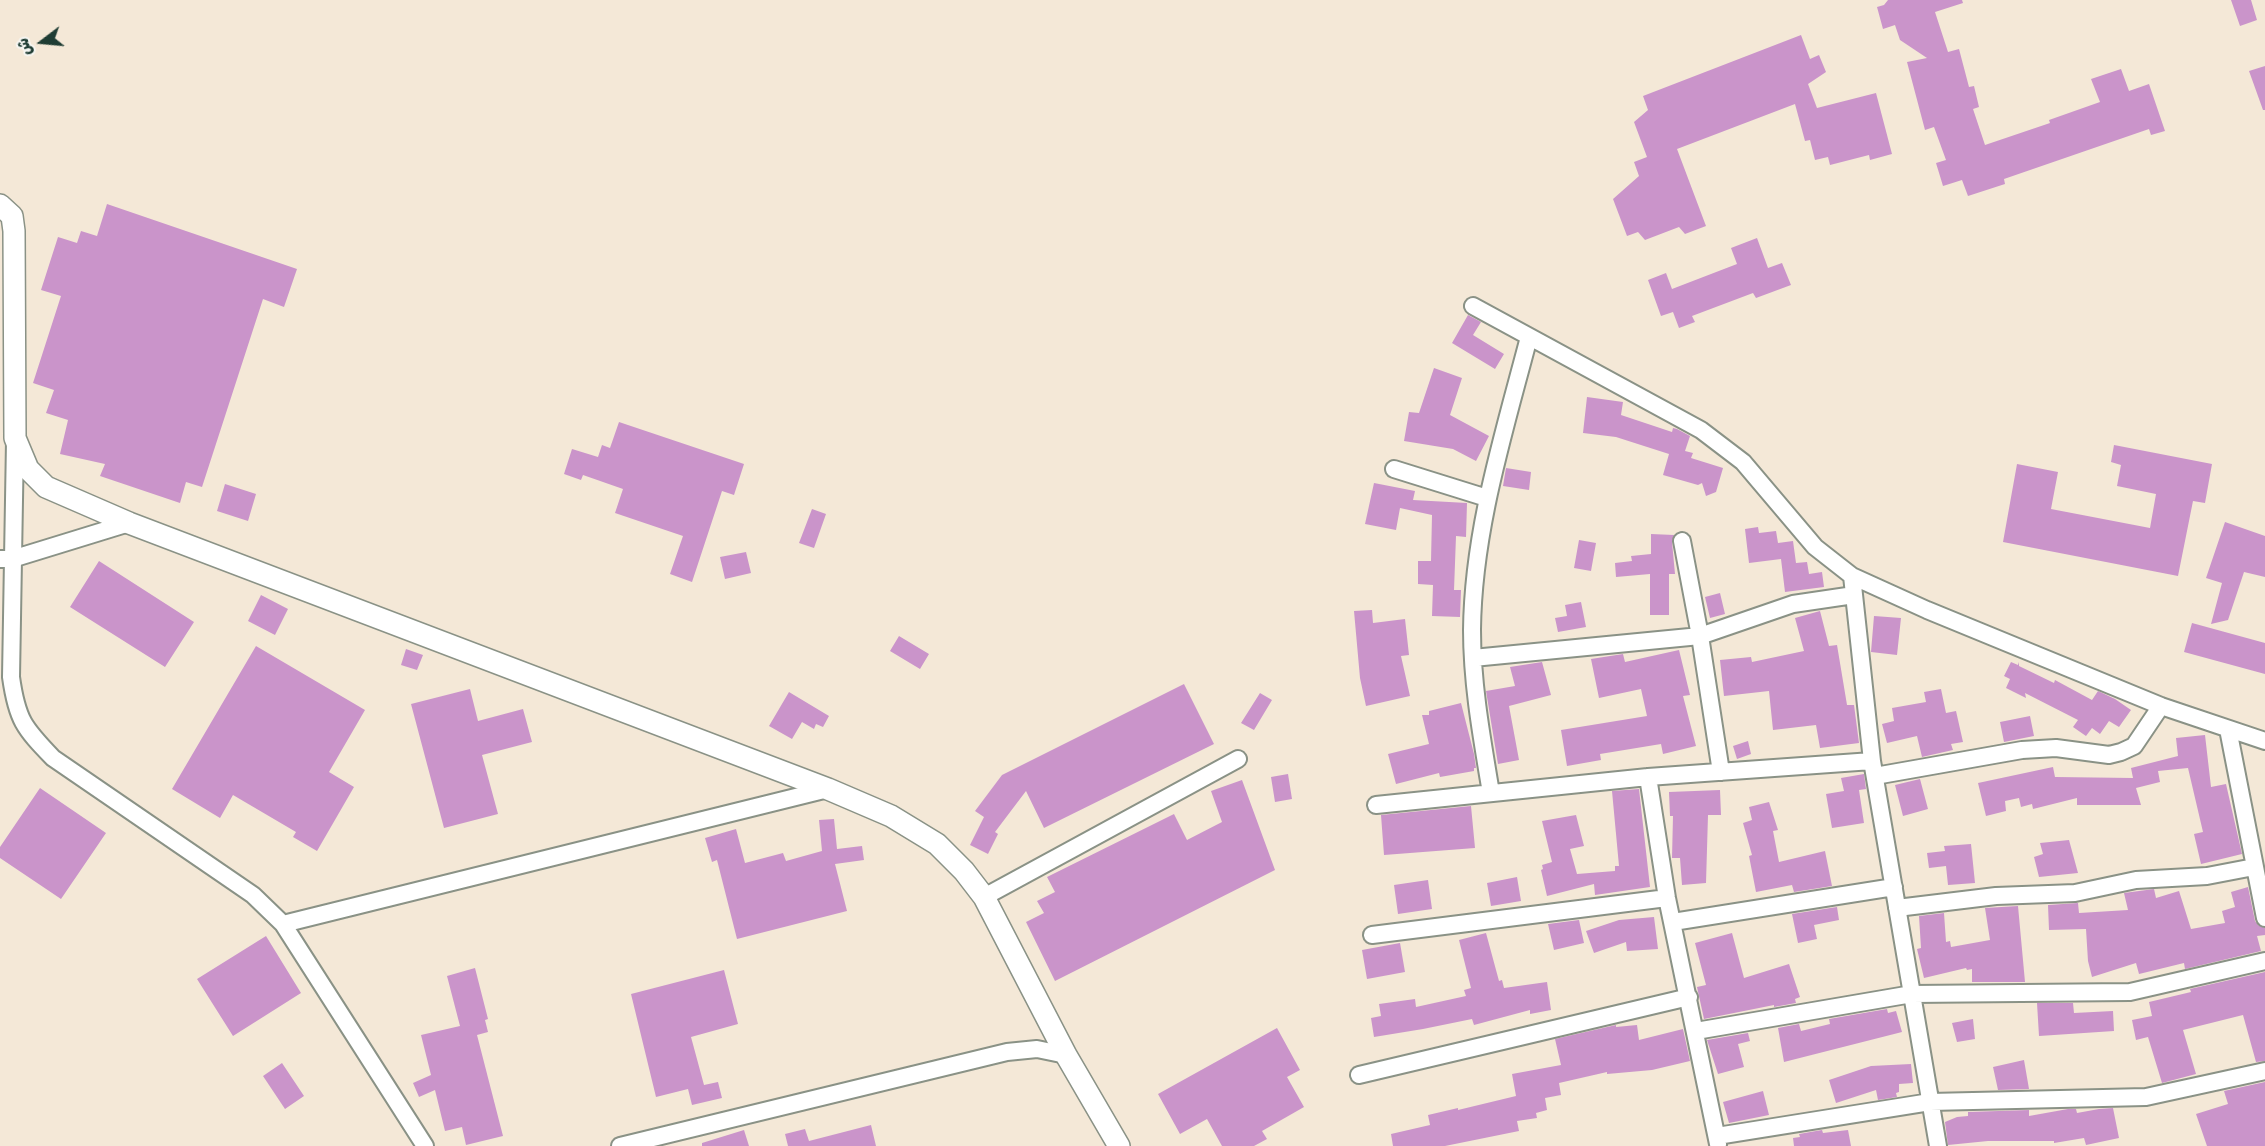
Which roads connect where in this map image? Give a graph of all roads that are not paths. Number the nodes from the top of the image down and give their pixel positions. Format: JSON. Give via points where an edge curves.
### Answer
{"nodes":[{"id":1,"x":0,"y":205,"type":"edge"},
{"id":2,"x":1473,"y":306,"type":"dead end"},
{"id":3,"x":1529,"y":336,"type":"junction"},
{"id":4,"x":7,"y":340,"type":"edge"},
{"id":5,"x":15,"y":438,"type":"junction"},
{"id":6,"x":1395,"y":469,"type":"dead end"},
{"id":7,"x":1487,"y":498,"type":"junction"},
{"id":8,"x":129,"y":523,"type":"junction"},
{"id":9,"x":1682,"y":541,"type":"dead end"},
{"id":10,"x":6,"y":559,"type":"edge"},
{"id":11,"x":1852,"y":576,"type":"junction"},
{"id":12,"x":1854,"y":595,"type":"junction"},
{"id":13,"x":1700,"y":636,"type":"junction"},
{"id":14,"x":1473,"y":658,"type":"junction"},
{"id":15,"x":2161,"y":706,"type":"junction"},
{"id":16,"x":2228,"y":729,"type":"junction"},
{"id":17,"x":2265,"y":741,"type":"edge"},
{"id":18,"x":1239,"y":759,"type":"dead end"},
{"id":19,"x":1874,"y":769,"type":"junction"},
{"id":20,"x":1721,"y":772,"type":"junction"},
{"id":21,"x":1648,"y":777,"type":"junction"},
{"id":22,"x":828,"y":789,"type":"junction"},
{"id":23,"x":1491,"y":793,"type":"junction"},
{"id":24,"x":1376,"y":805,"type":"dead end"},
{"id":25,"x":2257,"y":860,"type":"edge"},
{"id":26,"x":1894,"y":887,"type":"junction"},
{"id":27,"x":984,"y":897,"type":"junction"},
{"id":28,"x":1667,"y":898,"type":"junction"},
{"id":29,"x":1897,"y":908,"type":"junction"},
{"id":30,"x":2265,"y":918,"type":"edge"},
{"id":31,"x":1673,"y":922,"type":"junction"},
{"id":32,"x":283,"y":924,"type":"junction"},
{"id":33,"x":1372,"y":935,"type":"dead end"},
{"id":34,"x":2265,"y":961,"type":"edge"},
{"id":35,"x":1912,"y":994,"type":"junction"},
{"id":36,"x":1689,"y":997,"type":"junction"},
{"id":37,"x":1696,"y":1031,"type":"junction"},
{"id":38,"x":1066,"y":1055,"type":"junction"},
{"id":39,"x":2265,"y":1071,"type":"edge"},
{"id":40,"x":1359,"y":1074,"type":"dead end"},
{"id":41,"x":1930,"y":1102,"type":"junction"},
{"id":42,"x":1717,"y":1141,"type":"edge"},
{"id":43,"x":425,"y":1146,"type":"edge"},
{"id":44,"x":620,"y":1146,"type":"edge"},
{"id":45,"x":1119,"y":1146,"type":"edge"},
{"id":46,"x":1938,"y":1146,"type":"edge"}],
"edges":[{"from":1,"to":4,"type":"street","via":[[12,216],[14,231]]},
{"from":2,"to":3,"type":"street"},
{"from":3,"to":7,"type":"street"},
{"from":3,"to":11,"type":"street","via":[[1701,430],[1743,462],[1815,547]]},
{"from":4,"to":5,"type":"street"},
{"from":5,"to":8,"type":"street","via":[[28,469],[46,487]]},
{"from":5,"to":10,"type":"street"},
{"from":6,"to":7,"type":"street"},
{"from":7,"to":14,"type":"street","via":[[1476,569]]},
{"from":8,"to":10,"type":"street"},
{"from":8,"to":22,"type":"street"},
{"from":9,"to":13,"type":"street"},
{"from":10,"to":32,"type":"street","via":[[11,677],[15,705],[27,731],[53,758],[253,895]]},
{"from":11,"to":12,"type":"street"},
{"from":11,"to":15,"type":"street"},
{"from":12,"to":13,"type":"street","via":[[1793,604]]},
{"from":12,"to":19,"type":"street"},
{"from":13,"to":14,"type":"street"},
{"from":13,"to":20,"type":"street"},
{"from":14,"to":23,"type":"street"},
{"from":15,"to":16,"type":"street"},
{"from":15,"to":19,"type":"street","via":[[2134,746],[2109,755],[2056,748],[2022,750]]},
{"from":16,"to":17,"type":"street"},
{"from":16,"to":25,"type":"street"},
{"from":18,"to":27,"type":"street"},
{"from":19,"to":20,"type":"street"},
{"from":19,"to":26,"type":"street"},
{"from":20,"to":21,"type":"street"},
{"from":21,"to":23,"type":"street"},
{"from":21,"to":28,"type":"street"},
{"from":22,"to":27,"type":"street","via":[[891,816],[937,843]]},
{"from":22,"to":32,"type":"street"},
{"from":23,"to":24,"type":"street"},
{"from":25,"to":29,"type":"street","via":[[2207,876],[2136,880],[2075,892],[1996,896]]},
{"from":25,"to":30,"type":"street"},
{"from":26,"to":29,"type":"street"},
{"from":26,"to":31,"type":"street"},
{"from":27,"to":38,"type":"street"},
{"from":28,"to":31,"type":"street"},
{"from":28,"to":33,"type":"street"},
{"from":29,"to":35,"type":"street"},
{"from":31,"to":36,"type":"street"},
{"from":32,"to":43,"type":"street"},
{"from":34,"to":35,"type":"street","via":[[2130,992]]},
{"from":35,"to":37,"type":"street"},
{"from":35,"to":41,"type":"street"},
{"from":36,"to":37,"type":"street"},
{"from":36,"to":40,"type":"street"},
{"from":37,"to":42,"type":"street"},
{"from":38,"to":44,"type":"street","via":[[1037,1049],[1007,1052]]},
{"from":38,"to":45,"type":"street"},
{"from":39,"to":41,"type":"street","via":[[2146,1097]]},
{"from":41,"to":42,"type":"street"},
{"from":41,"to":46,"type":"street"}]}
